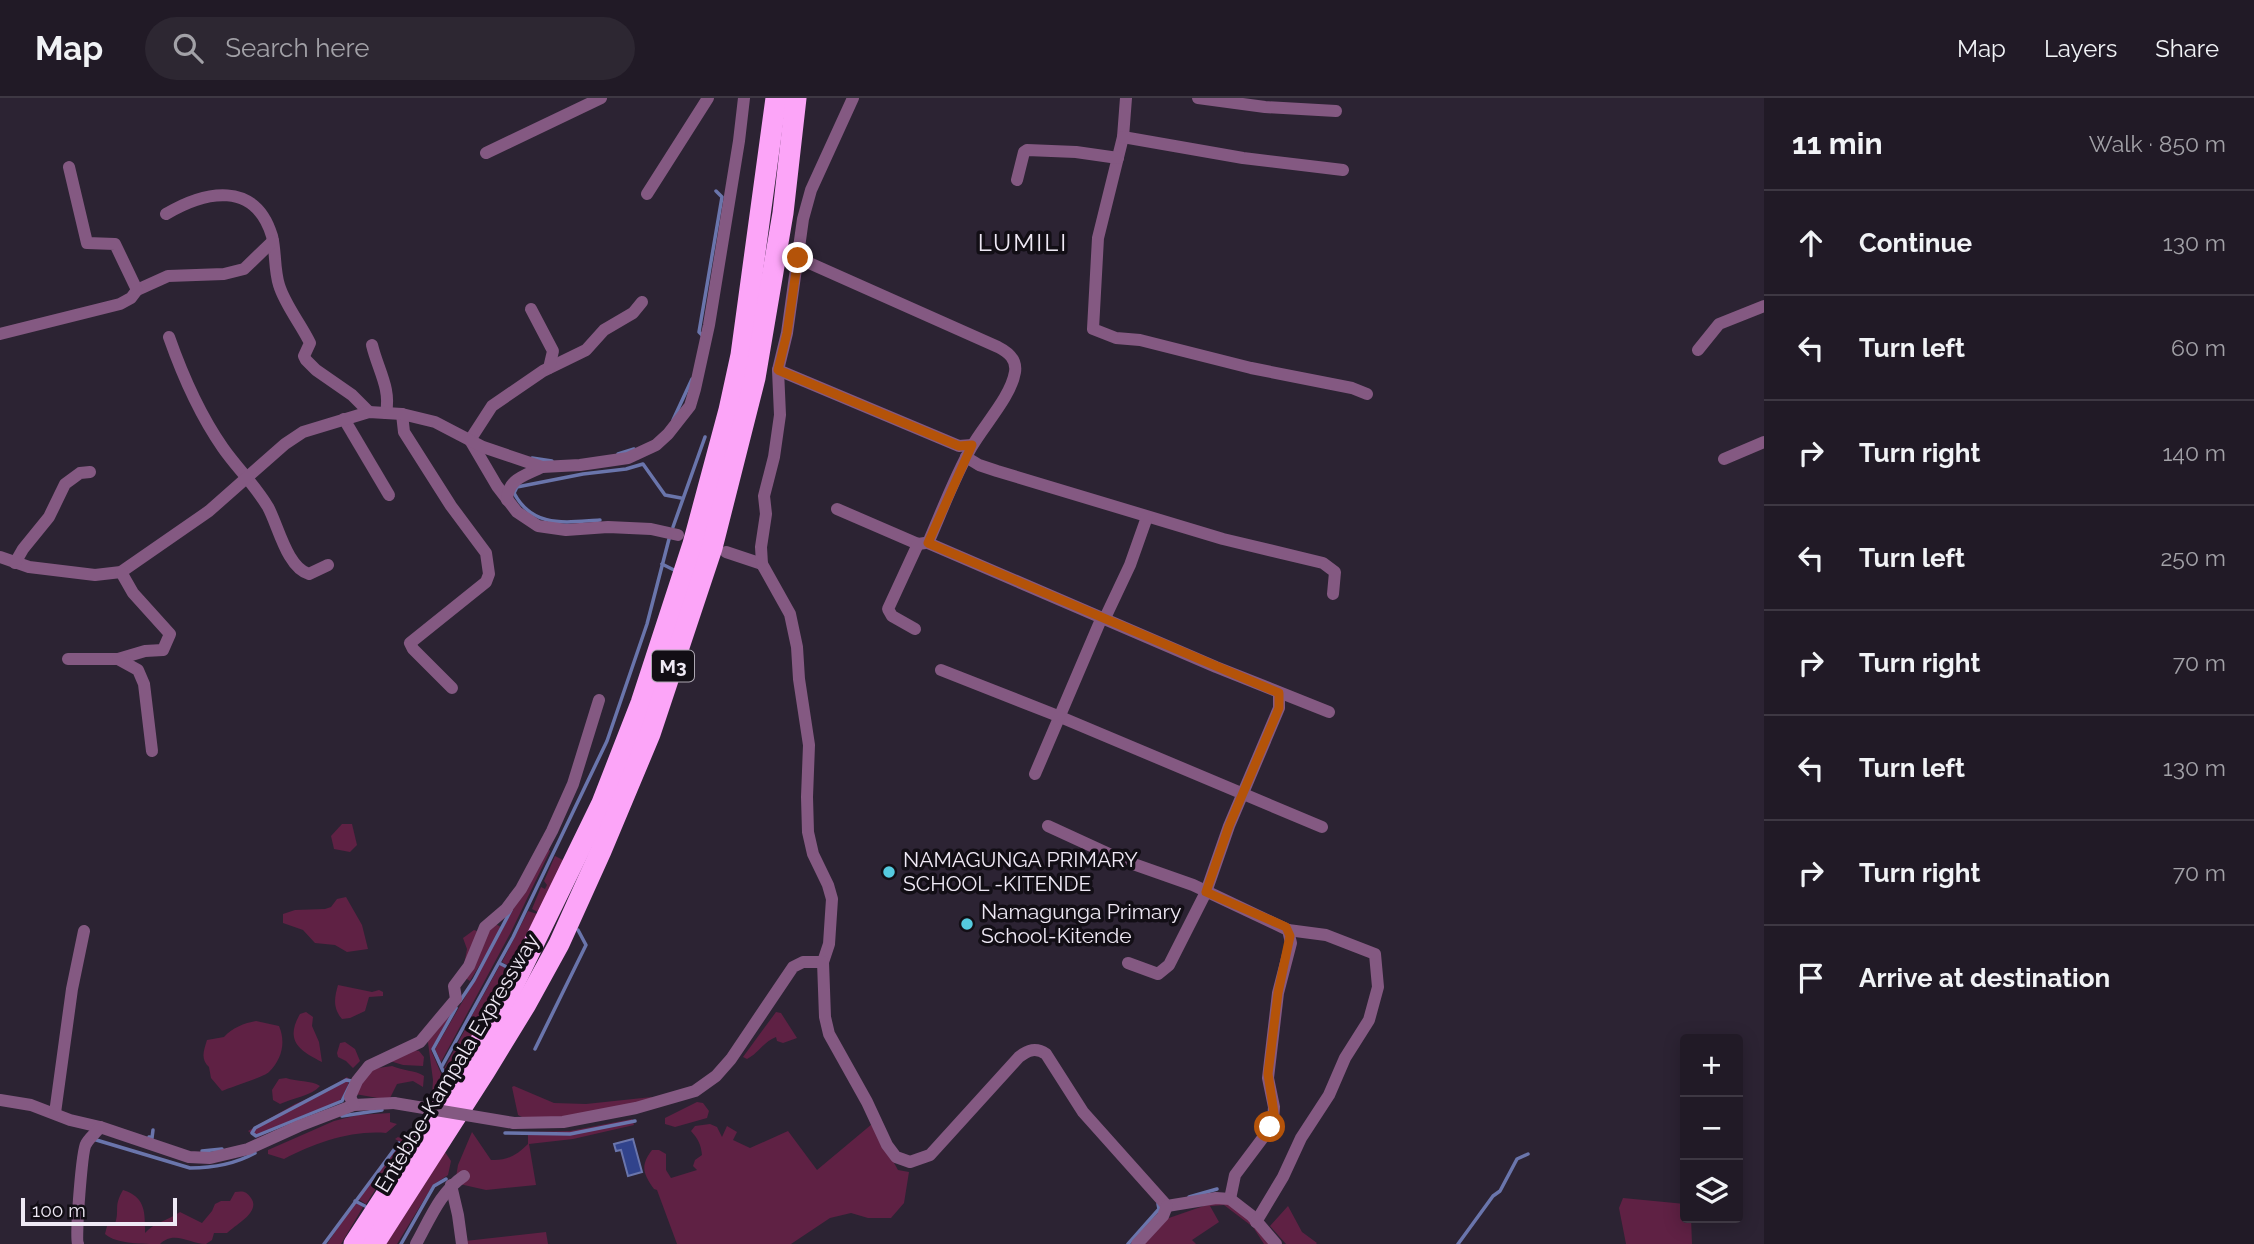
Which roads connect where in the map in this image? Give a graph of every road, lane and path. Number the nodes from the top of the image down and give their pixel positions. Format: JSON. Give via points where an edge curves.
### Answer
{"nodes":[{"id":1,"x":601,"y":98,"type":"edge"},
{"id":2,"x":708,"y":98,"type":"edge"},
{"id":3,"x":744,"y":98,"type":"edge"},
{"id":4,"x":776,"y":98,"type":"edge"},
{"id":5,"x":796,"y":98,"type":"edge"},
{"id":6,"x":853,"y":98,"type":"edge"},
{"id":7,"x":1126,"y":98,"type":"edge"},
{"id":8,"x":1198,"y":98,"type":"edge"},
{"id":9,"x":1336,"y":111,"type":"dead end"},
{"id":10,"x":1123,"y":138,"type":"junction"},
{"id":11,"x":486,"y":153,"type":"dead end"},
{"id":12,"x":1118,"y":158,"type":"junction"},
{"id":13,"x":69,"y":167,"type":"dead end"},
{"id":14,"x":1343,"y":170,"type":"dead end"},
{"id":15,"x":1017,"y":180,"type":"dead end"},
{"id":16,"x":646,"y":194,"type":"dead end"},
{"id":17,"x":166,"y":214,"type":"dead end"},
{"id":18,"x":273,"y":241,"type":"junction"},
{"id":19,"x":798,"y":258,"type":"junction"},
{"id":20,"x":137,"y":289,"type":"junction"},
{"id":21,"x":642,"y":302,"type":"dead end"},
{"id":22,"x":1764,"y":306,"type":"edge"},
{"id":23,"x":531,"y":309,"type":"dead end"},
{"id":24,"x":0,"y":334,"type":"edge"},
{"id":25,"x":169,"y":337,"type":"dead end"},
{"id":26,"x":372,"y":345,"type":"dead end"},
{"id":27,"x":1698,"y":350,"type":"dead end"},
{"id":28,"x":549,"y":368,"type":"junction"},
{"id":29,"x":778,"y":370,"type":"junction"},
{"id":30,"x":1367,"y":394,"type":"dead end"},
{"id":31,"x":369,"y":412,"type":"junction"},
{"id":32,"x":386,"y":413,"type":"junction"},
{"id":33,"x":402,"y":414,"type":"junction"},
{"id":34,"x":344,"y":419,"type":"junction"},
{"id":35,"x":470,"y":439,"type":"junction"},
{"id":36,"x":1764,"y":442,"type":"edge"},
{"id":37,"x":969,"y":451,"type":"junction"},
{"id":38,"x":1724,"y":460,"type":"dead end"},
{"id":39,"x":542,"y":467,"type":"junction"},
{"id":40,"x":90,"y":472,"type":"dead end"},
{"id":41,"x":248,"y":478,"type":"junction"},
{"id":42,"x":389,"y":495,"type":"dead end"},
{"id":43,"x":508,"y":500,"type":"junction"},
{"id":44,"x":837,"y":509,"type":"dead end"},
{"id":45,"x":1147,"y":517,"type":"junction"},
{"id":46,"x":678,"y":536,"type":"dead end"},
{"id":47,"x":923,"y":543,"type":"junction"},
{"id":48,"x":726,"y":552,"type":"dead end"},
{"id":49,"x":0,"y":557,"type":"edge"},
{"id":50,"x":15,"y":563,"type":"junction"},
{"id":51,"x":762,"y":564,"type":"junction"},
{"id":52,"x":328,"y":565,"type":"dead end"},
{"id":53,"x":121,"y":572,"type":"junction"},
{"id":54,"x":1333,"y":594,"type":"dead end"},
{"id":55,"x":1104,"y":617,"type":"junction"},
{"id":56,"x":915,"y":629,"type":"dead end"},
{"id":57,"x":68,"y":659,"type":"dead end"},
{"id":58,"x":118,"y":659,"type":"junction"},
{"id":59,"x":941,"y":670,"type":"dead end"},
{"id":60,"x":452,"y":688,"type":"dead end"},
{"id":61,"x":1279,"y":693,"type":"junction"},
{"id":62,"x":599,"y":700,"type":"dead end"},
{"id":63,"x":1329,"y":712,"type":"dead end"},
{"id":64,"x":1058,"y":716,"type":"junction"},
{"id":65,"x":152,"y":751,"type":"dead end"},
{"id":66,"x":1035,"y":774,"type":"dead end"},
{"id":67,"x":1243,"y":794,"type":"junction"},
{"id":68,"x":1048,"y":826,"type":"dead end"},
{"id":69,"x":1322,"y":827,"type":"dead end"},
{"id":70,"x":1206,"y":892,"type":"junction"},
{"id":71,"x":1288,"y":930,"type":"junction"},
{"id":72,"x":84,"y":931,"type":"dead end"},
{"id":73,"x":823,"y":962,"type":"junction"},
{"id":74,"x":1128,"y":963,"type":"dead end"},
{"id":75,"x":0,"y":1100,"type":"edge"},
{"id":76,"x":354,"y":1105,"type":"junction"},
{"id":77,"x":54,"y":1114,"type":"junction"},
{"id":78,"x":100,"y":1127,"type":"junction"},
{"id":79,"x":464,"y":1176,"type":"dead end"},
{"id":80,"x":451,"y":1185,"type":"junction"},
{"id":81,"x":1230,"y":1199,"type":"junction"},
{"id":82,"x":1167,"y":1206,"type":"junction"},
{"id":83,"x":1256,"y":1222,"type":"junction"},
{"id":84,"x":78,"y":1244,"type":"edge"},
{"id":85,"x":355,"y":1244,"type":"edge"},
{"id":86,"x":374,"y":1244,"type":"edge"},
{"id":87,"x":416,"y":1244,"type":"edge"},
{"id":88,"x":462,"y":1244,"type":"edge"},
{"id":89,"x":1137,"y":1244,"type":"edge"},
{"id":90,"x":1276,"y":1244,"type":"edge"}],
"edges":[{"from":1,"to":11,"type":"street"},
{"from":2,"to":16,"type":"street"},
{"from":3,"to":39,"type":"street","via":[[709,325],[690,406],[656,445],[628,458]]},
{"from":4,"to":85,"type":"highway","name":"Entebbe-Kampala Expressway","number":"M3","via":[[732,398],[693,544],[642,703],[602,803],[511,990]]},
{"from":5,"to":86,"type":"highway","name":"Entebbe-Kampala Expressway","number":"M3","via":[[783,213],[755,378],[712,548],[650,734],[559,944],[485,1071]]},
{"from":6,"to":19,"type":"street","via":[[810,190]]},
{"from":7,"to":10,"type":"street"},
{"from":8,"to":9,"type":"street"},
{"from":10,"to":12,"type":"street"},
{"from":10,"to":14,"type":"street"},
{"from":12,"to":15,"type":"street","via":[[1032,149],[1024,152]]},
{"from":12,"to":30,"type":"street","via":[[1098,238],[1093,329]]},
{"from":13,"to":20,"type":"street","via":[[87,243],[115,244]]},
{"from":17,"to":18,"type":"street","via":[[209,195],[240,197],[258,211]]},
{"from":18,"to":20,"type":"street","via":[[244,269],[168,276]]},
{"from":18,"to":31,"type":"street","via":[[279,285],[310,342],[306,360]]},
{"from":19,"to":29,"type":"street"},
{"from":19,"to":37,"type":"street","via":[[1011,355],[1015,374]]},
{"from":20,"to":24,"type":"street","via":[[120,304]]},
{"from":21,"to":28,"type":"street","via":[[586,350]]},
{"from":22,"to":27,"type":"street","via":[[1719,324]]},
{"from":23,"to":28,"type":"street","via":[[553,351]]},
{"from":25,"to":41,"type":"street","via":[[204,416]]},
{"from":26,"to":32,"type":"street","via":[[388,391]]},
{"from":28,"to":35,"type":"street","via":[[492,406]]},
{"from":29,"to":37,"type":"street"},
{"from":29,"to":51,"type":"street","via":[[780,415],[764,496]]},
{"from":31,"to":32,"type":"street"},
{"from":31,"to":34,"type":"street"},
{"from":32,"to":33,"type":"street"},
{"from":33,"to":35,"type":"street","via":[[435,422]]},
{"from":33,"to":60,"type":"street","via":[[404,432],[488,558],[486,582],[410,643]]},
{"from":34,"to":41,"type":"street","via":[[303,432]]},
{"from":34,"to":42,"type":"street"},
{"from":35,"to":39,"type":"street"},
{"from":35,"to":43,"type":"street"},
{"from":36,"to":38,"type":"street"},
{"from":37,"to":45,"type":"street","via":[[979,465]]},
{"from":37,"to":47,"type":"street"},
{"from":39,"to":43,"type":"street","via":[[512,482]]},
{"from":40,"to":50,"type":"street","via":[[65,484],[49,517]]},
{"from":41,"to":52,"type":"street","via":[[270,510],[298,567],[309,574]]},
{"from":41,"to":53,"type":"street","via":[[209,512]]},
{"from":43,"to":46,"type":"street","via":[[538,526],[651,529]]},
{"from":44,"to":47,"type":"street"},
{"from":45,"to":54,"type":"street","via":[[1323,563],[1335,572]]},
{"from":45,"to":55,"type":"street"},
{"from":47,"to":55,"type":"street"},
{"from":47,"to":56,"type":"street","via":[[888,609]]},
{"from":48,"to":51,"type":"street"},
{"from":49,"to":50,"type":"street"},
{"from":50,"to":53,"type":"street","via":[[95,575]]},
{"from":51,"to":73,"type":"street","via":[[790,614],[797,647],[809,745],[808,832],[832,899]]},
{"from":53,"to":58,"type":"street","via":[[133,593],[170,634],[163,650]]},
{"from":55,"to":61,"type":"street"},
{"from":55,"to":64,"type":"street"},
{"from":57,"to":58,"type":"street"},
{"from":58,"to":65,"type":"street","via":[[138,670],[145,684]]},
{"from":59,"to":64,"type":"street"},
{"from":61,"to":63,"type":"street"},
{"from":61,"to":67,"type":"street","via":[[1279,708]]},
{"from":62,"to":76,"type":"street","via":[[576,775],[552,831],[521,889],[485,927],[469,966],[454,986],[456,999],[420,1042],[369,1066],[352,1090]]},
{"from":64,"to":66,"type":"street"},
{"from":64,"to":67,"type":"street"},
{"from":67,"to":69,"type":"street"},
{"from":67,"to":70,"type":"street"},
{"from":68,"to":70,"type":"street"},
{"from":70,"to":71,"type":"street"},
{"from":70,"to":74,"type":"street","via":[[1163,971],[1149,972]]},
{"from":71,"to":81,"type":"street","via":[[1290,943],[1278,993],[1268,1078],[1273,1120],[1234,1175]]},
{"from":71,"to":83,"type":"street","via":[[1326,935],[1375,954],[1378,987],[1369,1020]]},
{"from":72,"to":77,"type":"street"},
{"from":73,"to":76,"type":"street","bridge":true,"via":[[793,967],[731,1059],[695,1091],[563,1122],[514,1123],[394,1103]]},
{"from":73,"to":82,"type":"street","via":[[828,1034],[896,1157],[910,1162],[930,1155],[1019,1057],[1039,1050],[1083,1112]]},
{"from":75,"to":77,"type":"street"},
{"from":76,"to":78,"type":"street","via":[[248,1149],[210,1158],[189,1157]]},
{"from":77,"to":78,"type":"street"},
{"from":78,"to":84,"type":"street","via":[[84,1146]]},
{"from":79,"to":80,"type":"street"},
{"from":80,"to":87,"type":"street"},
{"from":80,"to":88,"type":"street"},
{"from":81,"to":82,"type":"street"},
{"from":81,"to":83,"type":"street"},
{"from":82,"to":89,"type":"street"},
{"from":83,"to":90,"type":"street"}]}
